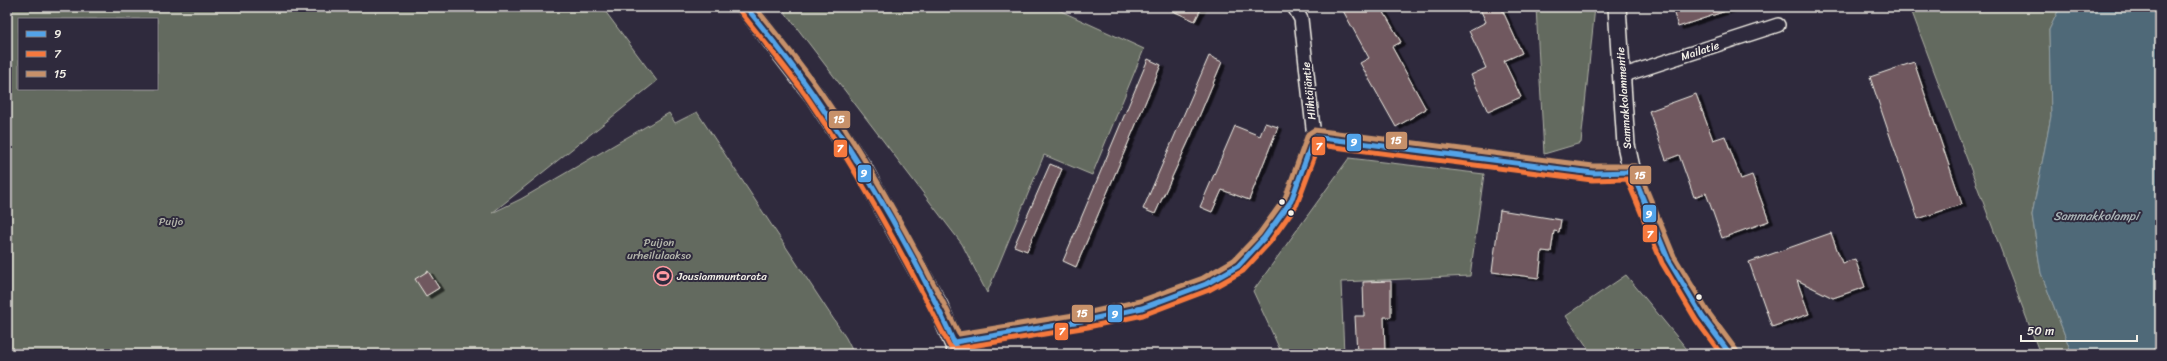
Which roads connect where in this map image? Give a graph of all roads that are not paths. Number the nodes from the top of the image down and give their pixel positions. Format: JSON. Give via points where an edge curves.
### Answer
{"nodes":[{"id":1,"x":746,"y":7,"type":"edge"},
{"id":2,"x":1294,"y":7,"type":"edge"},
{"id":3,"x":1617,"y":7,"type":"edge"},
{"id":4,"x":1778,"y":25,"type":"dead end"},
{"id":5,"x":1621,"y":76,"type":"junction"},
{"id":6,"x":1314,"y":137,"type":"junction"},
{"id":7,"x":1632,"y":172,"type":"junction"},
{"id":8,"x":957,"y":348,"type":"edge"},
{"id":9,"x":1730,"y":354,"type":"edge"}],
"edges":[{"from":1,"to":8,"type":"main road","via":[[814,94],[863,170],[938,306]]},
{"from":2,"to":6,"type":"street","name":"Hiihtäjäntie","via":[[1301,18]]},
{"from":3,"to":5,"type":"street","name":"Sammakkolammentie"},
{"from":4,"to":5,"type":"street","name":"Mailatie"},
{"from":5,"to":7,"type":"street","name":"Sammakkolammentie","via":[[1626,145]]},
{"from":6,"to":7,"type":"street","via":[[1593,173]]},
{"from":6,"to":8,"type":"street","name":"Hiihtäjäntie","via":[[1291,201],[1264,238],[1238,266],[1213,281],[1142,308]]},
{"from":7,"to":9,"type":"street","name":"Sammakkolammentie","via":[[1668,259],[1702,316]]}]}
